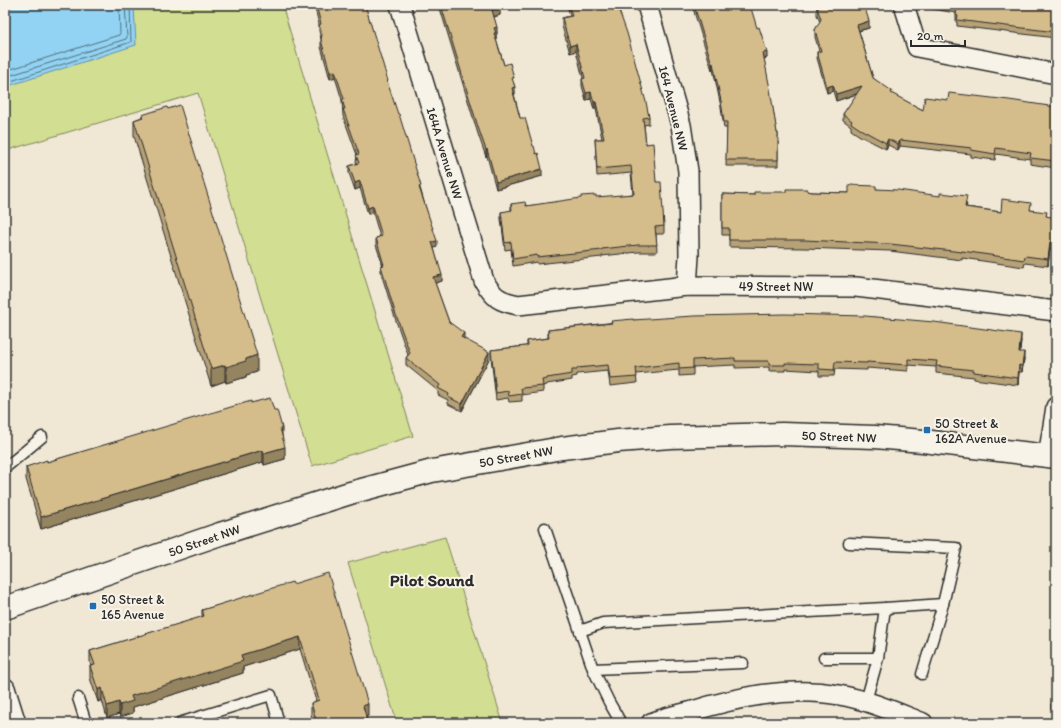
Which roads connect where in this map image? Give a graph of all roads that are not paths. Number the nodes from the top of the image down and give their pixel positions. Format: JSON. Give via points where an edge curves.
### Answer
{"nodes":[{"id":1,"x":400,"y":5,"type":"edge"},
{"id":2,"x":647,"y":5,"type":"edge"},
{"id":3,"x":904,"y":5,"type":"edge"},
{"id":4,"x":1056,"y":74,"type":"edge"},
{"id":5,"x":687,"y":286,"type":"junction"},
{"id":6,"x":496,"y":298,"type":"joint"},
{"id":7,"x":1056,"y":311,"type":"edge"},
{"id":8,"x":1056,"y":407,"type":"edge"},
{"id":9,"x":42,"y":437,"type":"dead end"},
{"id":10,"x":1053,"y":459,"type":"edge"},
{"id":11,"x":5,"y":468,"type":"edge"},
{"id":12,"x":545,"y":528,"type":"dead end"},
{"id":13,"x":849,"y":543,"type":"dead end"},
{"id":14,"x":943,"y":604,"type":"junction"},
{"id":15,"x":5,"y":608,"type":"edge"},
{"id":16,"x":885,"y":608,"type":"junction"},
{"id":17,"x":580,"y":631,"type":"junction"},
{"id":18,"x":824,"y":658,"type":"dead end"},
{"id":19,"x":878,"y":658,"type":"junction"},
{"id":20,"x":743,"y":663,"type":"dead end"},
{"id":21,"x":593,"y":669,"type":"junction"},
{"id":22,"x":922,"y":674,"type":"dead end"},
{"id":23,"x":5,"y":688,"type":"edge"},
{"id":24,"x":78,"y":698,"type":"dead end"},
{"id":25,"x":866,"y":701,"type":"junction"},
{"id":26,"x":16,"y":723,"type":"edge"},
{"id":27,"x":86,"y":723,"type":"edge"},
{"id":28,"x":179,"y":723,"type":"edge"},
{"id":29,"x":279,"y":723,"type":"edge"},
{"id":30,"x":621,"y":723,"type":"edge"},
{"id":31,"x":651,"y":723,"type":"edge"},
{"id":32,"x":923,"y":723,"type":"edge"}],
"edges":[{"from":1,"to":6,"type":"street","name":"164A Avenue NW","via":[[484,281]]},
{"from":2,"to":5,"type":"street","name":"164 Avenue NW","via":[[681,124],[688,170]]},
{"from":3,"to":4,"type":"street","via":[[917,48]]},
{"from":5,"to":6,"type":"street","name":"49 Street NW","via":[[518,305]]},
{"from":5,"to":7,"type":"street","name":"49 Street NW","via":[[856,287]]},
{"from":8,"to":10,"type":"street"},
{"from":9,"to":11,"type":"lane"},
{"from":10,"to":15,"type":"main road","name":"50 Street NW","via":[[916,440],[782,434],[670,437],[562,448],[432,471],[350,493],[220,534]]},
{"from":12,"to":17,"type":"lane"},
{"from":13,"to":14,"type":"lane","via":[[956,548]]},
{"from":14,"to":16,"type":"lane"},
{"from":14,"to":22,"type":"lane"},
{"from":16,"to":17,"type":"lane","via":[[603,623]]},
{"from":16,"to":19,"type":"lane"},
{"from":17,"to":21,"type":"lane"},
{"from":18,"to":19,"type":"lane"},
{"from":19,"to":25,"type":"lane"},
{"from":20,"to":21,"type":"lane"},
{"from":21,"to":30,"type":"lane"},
{"from":23,"to":26,"type":"street"},
{"from":24,"to":27,"type":"lane"},
{"from":25,"to":31,"type":"street","via":[[815,692],[768,694],[745,697]]},
{"from":25,"to":32,"type":"street"},
{"from":28,"to":29,"type":"lane","via":[[271,695]]}]}
